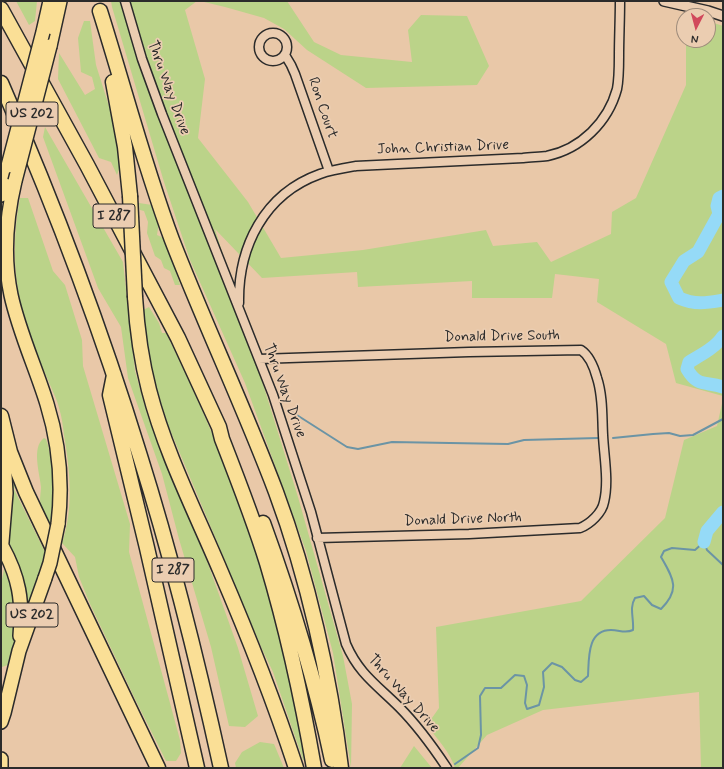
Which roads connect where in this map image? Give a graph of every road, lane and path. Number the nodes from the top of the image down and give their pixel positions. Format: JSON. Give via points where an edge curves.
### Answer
{"nodes":[{"id":1,"x":50,"y":1,"type":"edge"},
{"id":2,"x":60,"y":1,"type":"edge"},
{"id":3,"x":126,"y":1,"type":"edge"},
{"id":4,"x":620,"y":1,"type":"edge"},
{"id":5,"x":664,"y":1,"type":"edge"},
{"id":6,"x":99,"y":6,"type":"edge"},
{"id":7,"x":1,"y":9,"type":"edge"},
{"id":8,"x":723,"y":16,"type":"edge"},
{"id":9,"x":285,"y":55,"type":"dead end"},
{"id":10,"x":1,"y":82,"type":"edge"},
{"id":11,"x":329,"y":171,"type":"junction"},
{"id":12,"x":1,"y":195,"type":"edge"},
{"id":13,"x":239,"y":308,"type":"junction"},
{"id":14,"x":259,"y":360,"type":"junction"},
{"id":15,"x":114,"y":375,"type":"junction"},
{"id":16,"x":1,"y":416,"type":"edge"},
{"id":17,"x":220,"y":426,"type":"junction"},
{"id":18,"x":1,"y":452,"type":"edge"},
{"id":19,"x":602,"y":509,"type":"joint"},
{"id":20,"x":317,"y":538,"type":"junction"},
{"id":21,"x":1,"y":548,"type":"edge"},
{"id":22,"x":19,"y":651,"type":"junction"},
{"id":23,"x":14,"y":671,"type":"junction"},
{"id":24,"x":1,"y":675,"type":"edge"},
{"id":25,"x":1,"y":722,"type":"edge"},
{"id":26,"x":1,"y":759,"type":"edge"},
{"id":27,"x":1,"y":768,"type":"edge"},
{"id":28,"x":158,"y":768,"type":"edge"},
{"id":29,"x":197,"y":768,"type":"edge"},
{"id":30,"x":221,"y":768,"type":"edge"},
{"id":31,"x":296,"y":768,"type":"edge"},
{"id":32,"x":314,"y":768,"type":"edge"},
{"id":33,"x":333,"y":768,"type":"edge"},
{"id":34,"x":341,"y":768,"type":"edge"},
{"id":35,"x":447,"y":768,"type":"edge"}],
"edges":[{"from":1,"to":12,"type":"highway","number":"US 202","bridge":true},
{"from":2,"to":22,"type":"highway","number":"US 202","bridge":true,"via":[[15,181],[7,224],[8,280],[15,310],[54,429],[60,467],[60,508],[50,562]]},
{"from":3,"to":13,"type":"street","name":"Thru Way Drive","via":[[142,59]]},
{"from":4,"to":11,"type":"street","name":"John Christian Drive","via":[[617,88],[599,125],[575,145],[547,156],[363,165]]},
{"from":5,"to":8,"type":"street"},
{"from":6,"to":31,"type":"highway","bridge":true,"via":[[124,141],[130,196],[135,297],[145,377],[157,417],[252,647]]},
{"from":6,"to":34,"type":"highway","via":[[163,216],[262,456],[290,532],[311,607],[329,690]]},
{"from":7,"to":17,"type":"highway","number":"I 287","via":[[171,324]]},
{"from":9,"to":11,"type":"street","name":"Ron Court","via":[[295,74]]},
{"from":10,"to":15,"type":"highway","number":"I 287","via":[[77,268]]},
{"from":11,"to":13,"type":"street","name":"John Christian Drive","via":[[294,187],[272,206],[263,218],[250,240],[241,267]]},
{"from":13,"to":14,"type":"street","name":"Thru Way Drive"},
{"from":14,"to":19,"type":"street","name":"Donald Drive South","via":[[581,350],[589,357],[598,378],[606,486]]},
{"from":14,"to":20,"type":"street","name":"Thru Way Drive","via":[[276,403]]},
{"from":15,"to":29,"type":"highway","number":"I 287","via":[[110,395]]},
{"from":15,"to":30,"type":"highway","number":"I 287","via":[[141,457],[169,557]]},
{"from":16,"to":28,"type":"highway","via":[[10,452],[26,492]]},
{"from":17,"to":32,"type":"highway","number":"I 287","via":[[222,440],[259,538],[275,593]]},
{"from":17,"to":33,"type":"highway","number":"I 287","via":[[229,437],[245,476],[288,592],[312,676]]},
{"from":18,"to":21,"type":"highway","via":[[6,492]]},
{"from":19,"to":20,"type":"street","name":"Donald Drive North","via":[[592,521],[580,528]]},
{"from":20,"to":35,"type":"street","name":"Thru Way Drive","via":[[350,654],[362,672],[423,734]]},
{"from":21,"to":22,"type":"highway","via":[[11,562],[20,594]]},
{"from":22,"to":23,"type":"highway","number":"US 202"},
{"from":23,"to":24,"type":"highway","via":[[8,675]]},
{"from":23,"to":25,"type":"highway","number":"US 202"},
{"from":26,"to":27,"type":"highway"}]}
